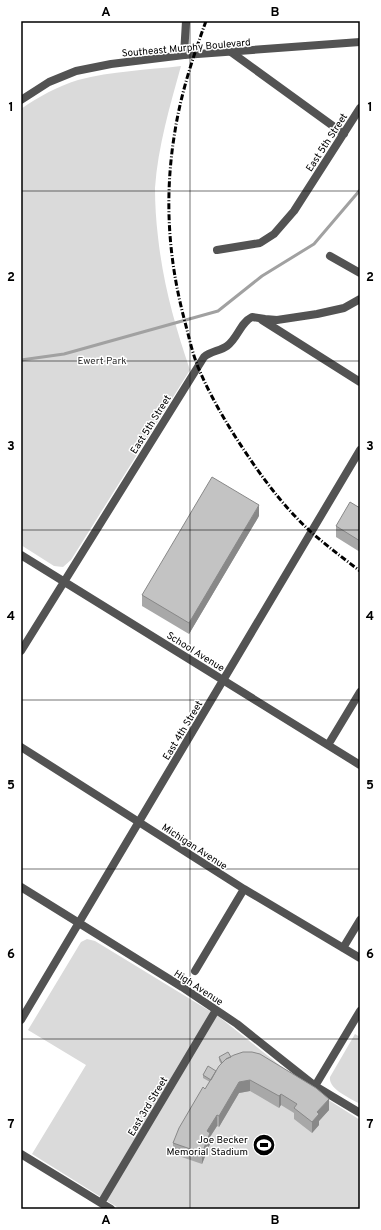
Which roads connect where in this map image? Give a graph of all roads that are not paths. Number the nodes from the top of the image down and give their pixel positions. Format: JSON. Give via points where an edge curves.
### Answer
{"nodes":[{"id":1,"x":186,"y":21,"type":"edge"},
{"id":2,"x":360,"y":42,"type":"edge"},
{"id":3,"x":231,"y":52,"type":"junction"},
{"id":4,"x":184,"y":55,"type":"junction"},
{"id":5,"x":21,"y":100,"type":"edge"},
{"id":6,"x":360,"y":108,"type":"edge"},
{"id":7,"x":344,"y":134,"type":"junction"},
{"id":8,"x":217,"y":250,"type":"dead end"},
{"id":9,"x":330,"y":256,"type":"dead end"},
{"id":10,"x":360,"y":273,"type":"edge"},
{"id":11,"x":360,"y":300,"type":"edge"},
{"id":12,"x":258,"y":317,"type":"junction"},
{"id":13,"x":360,"y":382,"type":"edge"},
{"id":14,"x":360,"y":450,"type":"edge"},
{"id":15,"x":21,"y":554,"type":"edge"},
{"id":16,"x":65,"y":581,"type":"junction"},
{"id":17,"x":21,"y":651,"type":"edge"},
{"id":18,"x":223,"y":680,"type":"junction"},
{"id":19,"x":360,"y":692,"type":"edge"},
{"id":20,"x":328,"y":745,"type":"junction"},
{"id":21,"x":21,"y":747,"type":"edge"},
{"id":22,"x":360,"y":765,"type":"edge"},
{"id":23,"x":139,"y":822,"type":"junction"},
{"id":24,"x":21,"y":887,"type":"edge"},
{"id":25,"x":244,"y":889,"type":"junction"},
{"id":26,"x":360,"y":920,"type":"edge"},
{"id":27,"x":79,"y":923,"type":"junction"},
{"id":28,"x":343,"y":948,"type":"junction"},
{"id":29,"x":360,"y":958,"type":"edge"},
{"id":30,"x":195,"y":970,"type":"dead end"},
{"id":31,"x":216,"y":1010,"type":"junction"},
{"id":32,"x":360,"y":1011,"type":"edge"},
{"id":33,"x":21,"y":1020,"type":"edge"},
{"id":34,"x":315,"y":1086,"type":"junction"},
{"id":35,"x":360,"y":1114,"type":"edge"},
{"id":36,"x":21,"y":1154,"type":"edge"},
{"id":37,"x":101,"y":1203,"type":"junction"},
{"id":38,"x":111,"y":1209,"type":"edge"}],
"edges":[{"from":1,"to":4,"type":"street"},
{"from":2,"to":3,"type":"street","name":"Southeast Murphy Boulevard"},
{"from":3,"to":4,"type":"street","name":"Southeast Murphy Boulevard"},
{"from":3,"to":7,"type":"street"},
{"from":4,"to":5,"type":"street","name":"Southeast Murphy Boulevard","via":[[76,71],[49,82]]},
{"from":6,"to":7,"type":"street","name":"East 5th Street"},
{"from":7,"to":8,"type":"street","name":"East 5th Street","via":[[294,211],[274,234],[260,243]]},
{"from":9,"to":10,"type":"street"},
{"from":11,"to":12,"type":"street","via":[[344,308],[317,314],[277,320]]},
{"from":12,"to":13,"type":"street"},
{"from":12,"to":16,"type":"street","name":"East 5th Street","via":[[248,319],[228,345],[210,352],[201,360]]},
{"from":14,"to":18,"type":"street","name":"East 4th Street"},
{"from":15,"to":16,"type":"street","name":"School Avenue"},
{"from":16,"to":17,"type":"street","name":"East 5th Street"},
{"from":16,"to":18,"type":"street","name":"School Avenue"},
{"from":18,"to":20,"type":"street","name":"School Avenue"},
{"from":18,"to":23,"type":"street","name":"East 4th Street"},
{"from":19,"to":20,"type":"street"},
{"from":20,"to":22,"type":"street","name":"School Avenue"},
{"from":21,"to":23,"type":"street","name":"Michigan Avenue"},
{"from":23,"to":25,"type":"street","name":"Michigan Avenue"},
{"from":23,"to":27,"type":"street","name":"East 4th Street"},
{"from":24,"to":27,"type":"street","name":"High Avenue"},
{"from":25,"to":28,"type":"street","name":"Michigan Avenue"},
{"from":25,"to":30,"type":"street"},
{"from":26,"to":28,"type":"street"},
{"from":27,"to":31,"type":"street","name":"High Avenue"},
{"from":27,"to":33,"type":"street","name":"East 4th Street"},
{"from":28,"to":29,"type":"street","name":"Michigan Avenue"},
{"from":31,"to":34,"type":"street","name":"High Avenue"},
{"from":31,"to":37,"type":"street","name":"East 3rd Street"},
{"from":32,"to":34,"type":"street"},
{"from":34,"to":35,"type":"street","name":"High Avenue"},
{"from":36,"to":37,"type":"street"},
{"from":37,"to":38,"type":"street"}]}
